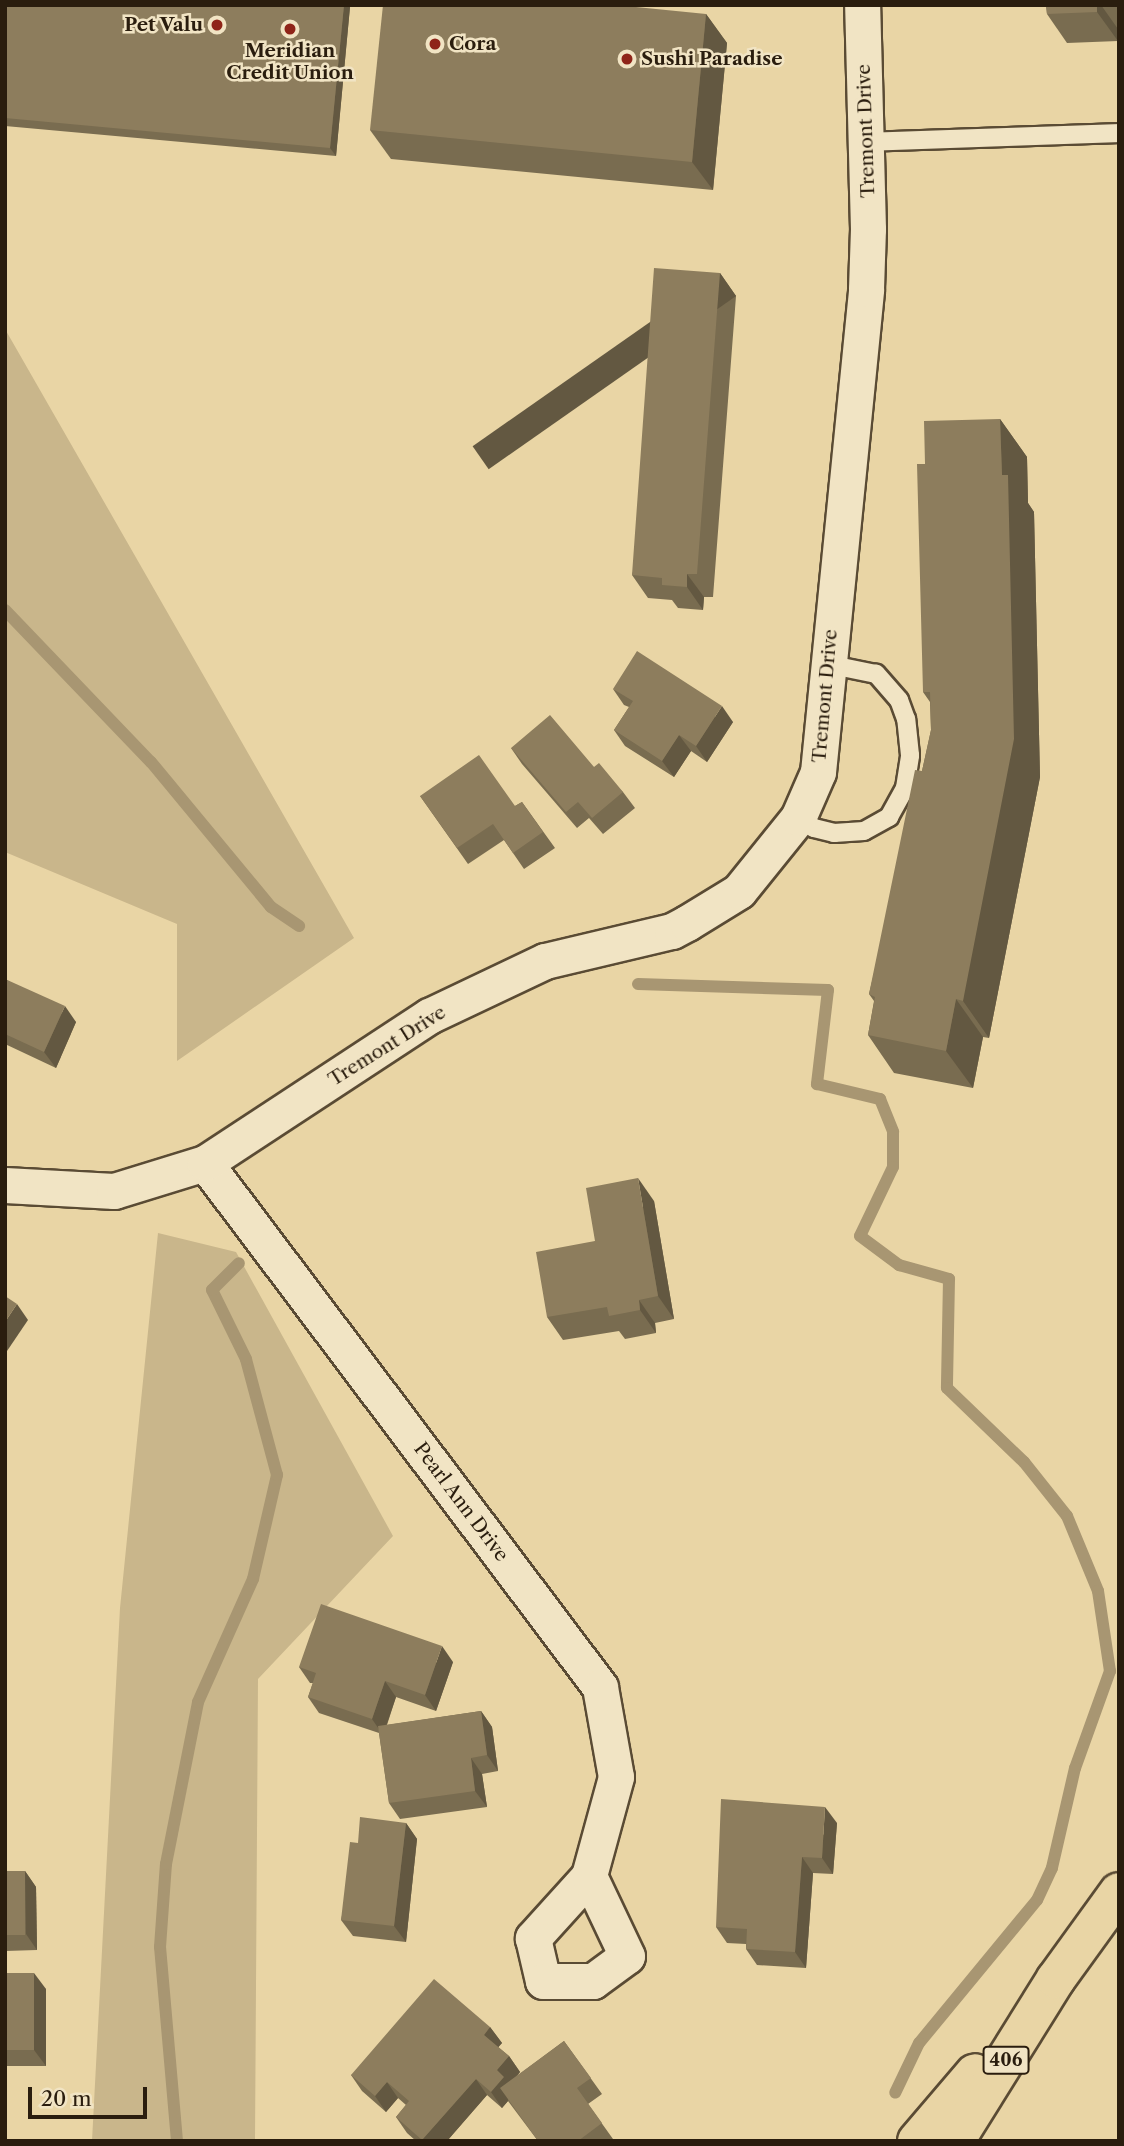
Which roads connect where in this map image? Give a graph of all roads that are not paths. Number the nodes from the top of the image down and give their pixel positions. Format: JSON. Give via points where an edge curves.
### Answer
{"nodes":[{"id":1,"x":862,"y":5,"type":"edge"},
{"id":2,"x":1119,"y":133,"type":"edge"},
{"id":3,"x":866,"y":142,"type":"junction"},
{"id":4,"x":827,"y":664,"type":"junction"},
{"id":5,"x":797,"y":818,"type":"junction"},
{"id":6,"x":205,"y":1163,"type":"junction"},
{"id":7,"x":5,"y":1185,"type":"edge"},
{"id":8,"x":589,"y":1876,"type":"dead end"},
{"id":9,"x":1119,"y":1892,"type":"edge"},
{"id":10,"x":1056,"y":1979,"type":"junction"},
{"id":11,"x":917,"y":2141,"type":"edge"},
{"id":12,"x":955,"y":2141,"type":"edge"}],
"edges":[{"from":1,"to":3,"type":"street","name":"Tremont Drive"},
{"from":2,"to":3,"type":"lane"},
{"from":3,"to":4,"type":"street","name":"Tremont Drive","via":[[866,289]]},
{"from":4,"to":5,"type":"street","name":"Tremont Drive","via":[[818,772]]},
{"from":4,"to":5,"type":"lane","via":[[876,674],[899,700],[910,755],[905,788],[889,817],[864,831],[834,833]]},
{"from":5,"to":6,"type":"street","name":"Tremont Drive","via":[[739,891],[687,923],[672,931],[545,961],[429,1016]]},
{"from":6,"to":7,"type":"street","name":"Tremont Drive","via":[[114,1191]]},
{"from":6,"to":8,"type":"street","name":"Pearl Ann Drive","via":[[600,1687],[616,1777]]},
{"from":9,"to":10,"type":"highway","number":"406"},
{"from":10,"to":11,"type":"highway"},
{"from":10,"to":12,"type":"highway","number":"406"}]}
